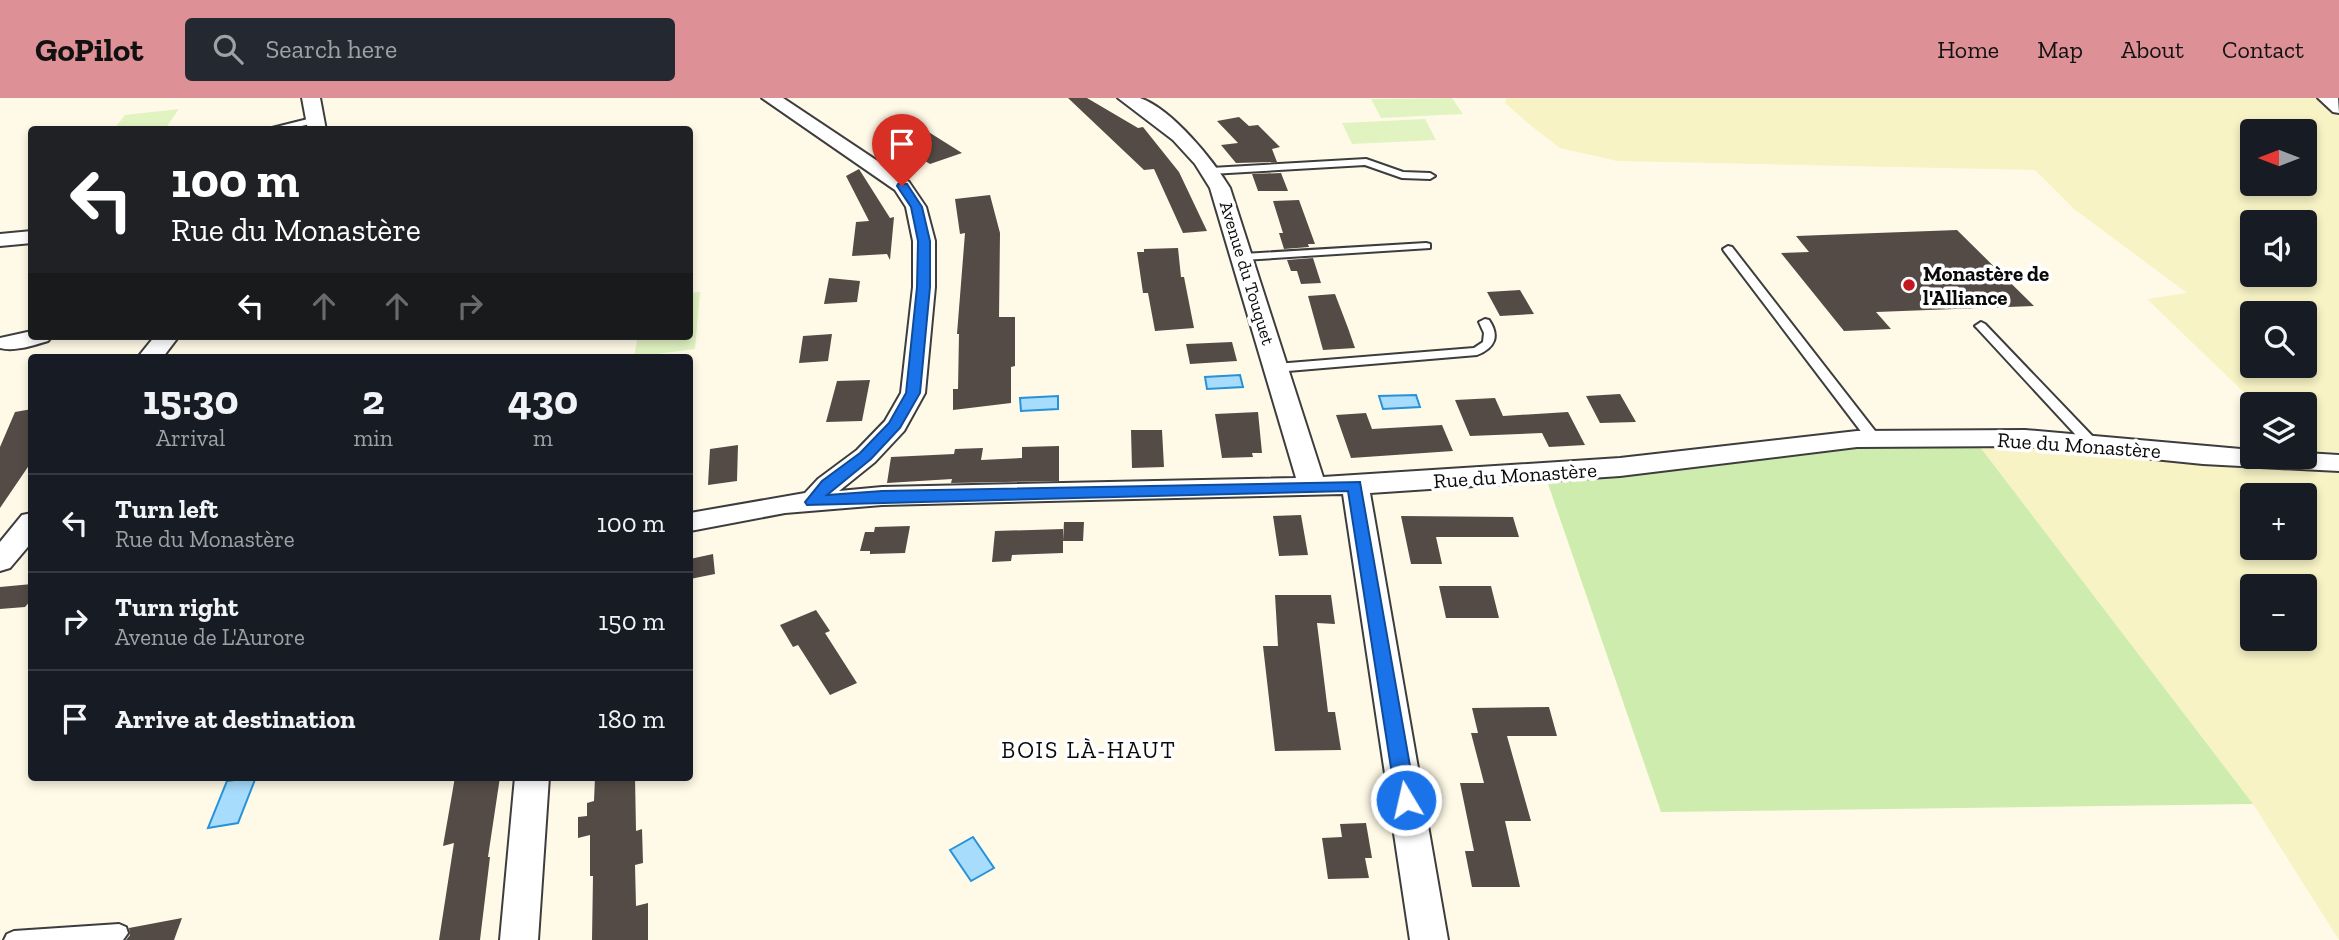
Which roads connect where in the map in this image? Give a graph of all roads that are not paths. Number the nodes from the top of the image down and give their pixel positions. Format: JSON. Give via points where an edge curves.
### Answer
{"nodes":[{"id":1,"x":311,"y":98,"type":"edge"},
{"id":2,"x":771,"y":98,"type":"edge"},
{"id":3,"x":1127,"y":98,"type":"edge"},
{"id":4,"x":2327,"y":98,"type":"edge"},
{"id":5,"x":2339,"y":108,"type":"edge"},
{"id":6,"x":317,"y":125,"type":"edge"},
{"id":7,"x":1211,"y":171,"type":"junction"},
{"id":8,"x":1430,"y":176,"type":"dead end"},
{"id":9,"x":28,"y":237,"type":"edge"},
{"id":10,"x":0,"y":240,"type":"edge"},
{"id":11,"x":1426,"y":246,"type":"dead end"},
{"id":12,"x":1728,"y":249,"type":"dead end"},
{"id":13,"x":1243,"y":257,"type":"junction"},
{"id":14,"x":1485,"y":322,"type":"dead end"},
{"id":15,"x":1981,"y":326,"type":"dead end"},
{"id":16,"x":28,"y":339,"type":"edge"},
{"id":17,"x":164,"y":340,"type":"edge"},
{"id":18,"x":7,"y":343,"type":"dead end"},
{"id":19,"x":152,"y":354,"type":"edge"},
{"id":20,"x":1276,"y":368,"type":"junction"},
{"id":21,"x":1874,"y":439,"type":"junction"},
{"id":22,"x":2092,"y":444,"type":"junction"},
{"id":23,"x":2339,"y":463,"type":"edge"},
{"id":24,"x":1312,"y":484,"type":"junction"},
{"id":25,"x":1355,"y":485,"type":"junction"},
{"id":26,"x":813,"y":502,"type":"junction"},
{"id":27,"x":693,"y":522,"type":"edge"},
{"id":28,"x":28,"y":527,"type":"edge"},
{"id":29,"x":10,"y":550,"type":"edge"},
{"id":30,"x":532,"y":781,"type":"edge"},
{"id":31,"x":119,"y":933,"type":"dead end"},
{"id":32,"x":14,"y":940,"type":"edge"},
{"id":33,"x":519,"y":940,"type":"edge"},
{"id":34,"x":1429,"y":940,"type":"edge"}],
"edges":[{"from":1,"to":6,"type":"street"},
{"from":2,"to":26,"type":"street","via":[[902,186],[916,207],[924,241],[913,393],[895,425]]},
{"from":3,"to":7,"type":"street","name":"Avenue du Touquet","via":[[1184,138]]},
{"from":4,"to":5,"type":"street"},
{"from":7,"to":8,"type":"lane","via":[[1366,162],[1395,173]]},
{"from":7,"to":13,"type":"street","name":"Avenue du Touquet"},
{"from":9,"to":10,"type":"street"},
{"from":11,"to":13,"type":"lane"},
{"from":12,"to":21,"type":"lane"},
{"from":13,"to":20,"type":"street","name":"Avenue du Touquet"},
{"from":14,"to":20,"type":"lane","via":[[1488,344],[1477,351]]},
{"from":15,"to":22,"type":"lane"},
{"from":16,"to":18,"type":"street"},
{"from":17,"to":19,"type":"street"},
{"from":20,"to":24,"type":"street","name":"Avenue du Touquet"},
{"from":21,"to":22,"type":"street","name":"Rue du Monastère","via":[[2025,438]]},
{"from":21,"to":25,"type":"street","name":"Rue du Monastère","via":[[1620,467]]},
{"from":22,"to":23,"type":"street","name":"Rue du Monastère"},
{"from":24,"to":25,"type":"street","name":"Rue du Monastère"},
{"from":24,"to":26,"type":"street","name":"Rue du Monastère","via":[[882,496]]},
{"from":25,"to":34,"type":"street"},
{"from":26,"to":27,"type":"street","name":"Rue du Monastère"},
{"from":28,"to":29,"type":"street"},
{"from":30,"to":33,"type":"street"},
{"from":31,"to":32,"type":"lane"}]}
